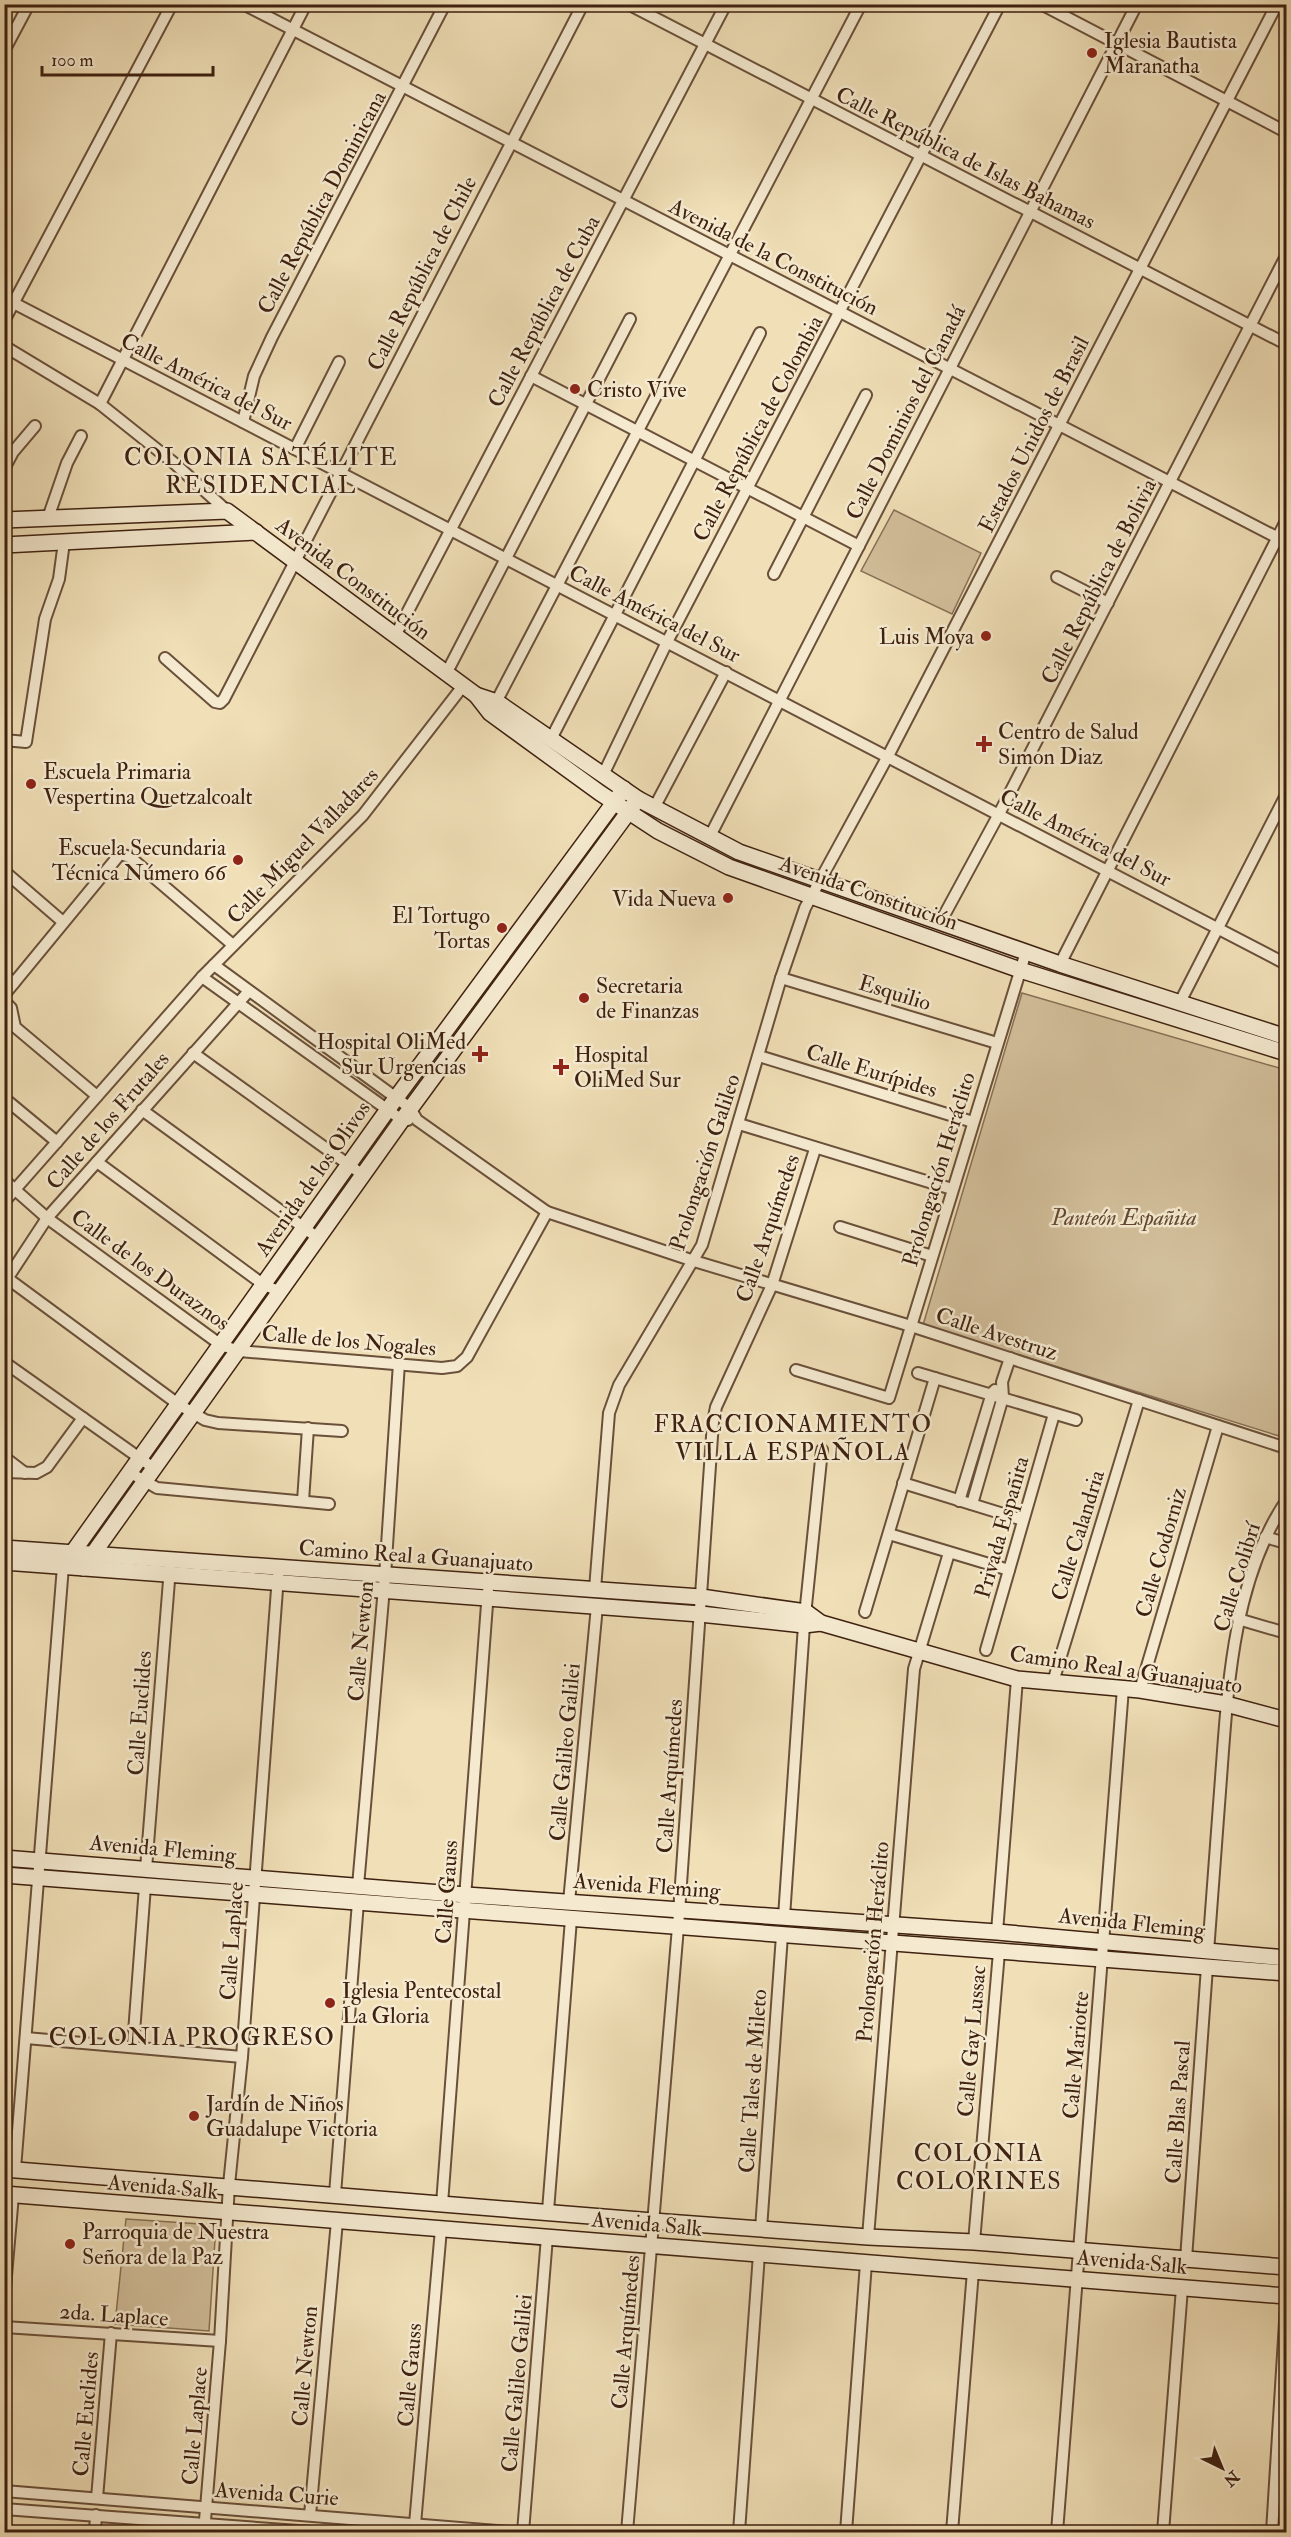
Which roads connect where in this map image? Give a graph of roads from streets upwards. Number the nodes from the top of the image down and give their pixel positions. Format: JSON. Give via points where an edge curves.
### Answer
{"nodes":[{"id":1,"x":29,"y":4,"type":"edge"},
{"id":2,"x":171,"y":4,"type":"edge"},
{"id":3,"x":243,"y":4,"type":"edge"},
{"id":4,"x":306,"y":4,"type":"edge"},
{"id":5,"x":445,"y":4,"type":"edge"},
{"id":6,"x":583,"y":4,"type":"edge"},
{"id":7,"x":628,"y":4,"type":"edge"},
{"id":8,"x":726,"y":4,"type":"edge"},
{"id":9,"x":861,"y":4,"type":"edge"},
{"id":10,"x":1000,"y":4,"type":"edge"},
{"id":11,"x":1041,"y":4,"type":"edge"},
{"id":12,"x":1137,"y":4,"type":"edge"},
{"id":13,"x":1277,"y":4,"type":"edge"},
{"id":14,"x":293,"y":30,"type":"junction"},
{"id":15,"x":705,"y":44,"type":"junction"},
{"id":16,"x":1116,"y":44,"type":"junction"},
{"id":17,"x":4,"y":51,"type":"edge"},
{"id":18,"x":402,"y":87,"type":"junction"},
{"id":19,"x":811,"y":99,"type":"junction"},
{"id":20,"x":1228,"y":102,"type":"junction"},
{"id":21,"x":1287,"y":132,"type":"edge"},
{"id":22,"x":511,"y":143,"type":"junction"},
{"id":23,"x":921,"y":156,"type":"junction"},
{"id":24,"x":623,"y":200,"type":"junction"},
{"id":25,"x":1030,"y":212,"type":"junction"},
{"id":26,"x":730,"y":255,"type":"junction"},
{"id":27,"x":1287,"y":256,"type":"edge"},
{"id":28,"x":1141,"y":269,"type":"junction"},
{"id":29,"x":9,"y":300,"type":"edge"},
{"id":30,"x":839,"y":312,"type":"junction"},
{"id":31,"x":630,"y":319,"type":"dead end"},
{"id":32,"x":4,"y":321,"type":"edge"},
{"id":33,"x":1251,"y":325,"type":"junction"},
{"id":34,"x":760,"y":333,"type":"dead end"},
{"id":35,"x":1287,"y":344,"type":"edge"},
{"id":36,"x":4,"y":346,"type":"edge"},
{"id":37,"x":124,"y":360,"type":"junction"},
{"id":38,"x":339,"y":362,"type":"dead end"},
{"id":39,"x":950,"y":369,"type":"junction"},
{"id":40,"x":531,"y":376,"type":"junction"},
{"id":41,"x":866,"y":395,"type":"dead end"},
{"id":42,"x":100,"y":404,"type":"junction"},
{"id":43,"x":586,"y":404,"type":"junction"},
{"id":44,"x":243,"y":422,"type":"junction"},
{"id":45,"x":1060,"y":425,"type":"junction"},
{"id":46,"x":35,"y":426,"type":"dead end"},
{"id":47,"x":638,"y":431,"type":"junction"},
{"id":48,"x":81,"y":436,"type":"dead end"},
{"id":49,"x":295,"y":449,"type":"junction"},
{"id":50,"x":694,"y":460,"type":"junction"},
{"id":51,"x":4,"y":469,"type":"edge"},
{"id":52,"x":340,"y":472,"type":"junction"},
{"id":53,"x":1170,"y":483,"type":"junction"},
{"id":54,"x":747,"y":488,"type":"junction"},
{"id":55,"x":227,"y":511,"type":"junction"},
{"id":56,"x":804,"y":517,"type":"junction"},
{"id":57,"x":48,"y":518,"type":"junction"},
{"id":58,"x":4,"y":520,"type":"edge"},
{"id":59,"x":1287,"y":521,"type":"edge"},
{"id":60,"x":450,"y":529,"type":"junction"},
{"id":61,"x":256,"y":532,"type":"junction"},
{"id":62,"x":1282,"y":540,"type":"edge"},
{"id":63,"x":64,"y":542,"type":"junction"},
{"id":64,"x":4,"y":545,"type":"edge"},
{"id":65,"x":859,"y":546,"type":"junction"},
{"id":66,"x":506,"y":558,"type":"junction"},
{"id":67,"x":295,"y":560,"type":"junction"},
{"id":68,"x":774,"y":574,"type":"dead end"},
{"id":69,"x":1057,"y":577,"type":"dead end"},
{"id":70,"x":557,"y":585,"type":"junction"},
{"id":71,"x":1108,"y":603,"type":"junction"},
{"id":72,"x":614,"y":614,"type":"junction"},
{"id":73,"x":395,"y":636,"type":"junction"},
{"id":74,"x":667,"y":642,"type":"junction"},
{"id":75,"x":165,"y":658,"type":"dead end"},
{"id":76,"x":726,"y":672,"type":"junction"},
{"id":77,"x":446,"y":674,"type":"junction"},
{"id":78,"x":463,"y":686,"type":"junction"},
{"id":79,"x":779,"y":700,"type":"junction"},
{"id":80,"x":493,"y":708,"type":"junction"},
{"id":81,"x":551,"y":739,"type":"junction"},
{"id":82,"x":4,"y":740,"type":"edge"},
{"id":83,"x":888,"y":756,"type":"junction"},
{"id":84,"x":603,"y":775,"type":"junction"},
{"id":85,"x":624,"y":789,"type":"junction"},
{"id":86,"x":1287,"y":795,"type":"edge"},
{"id":87,"x":638,"y":799,"type":"junction"},
{"id":88,"x":614,"y":802,"type":"junction"},
{"id":89,"x":654,"y":808,"type":"junction"},
{"id":90,"x":628,"y":812,"type":"junction"},
{"id":91,"x":999,"y":814,"type":"junction"},
{"id":92,"x":709,"y":838,"type":"junction"},
{"id":93,"x":1107,"y":870,"type":"junction"},
{"id":94,"x":4,"y":871,"type":"edge"},
{"id":95,"x":821,"y":880,"type":"junction"},
{"id":96,"x":812,"y":895,"type":"junction"},
{"id":97,"x":941,"y":921,"type":"junction"},
{"id":98,"x":63,"y":922,"type":"junction"},
{"id":99,"x":1217,"y":927,"type":"junction"},
{"id":100,"x":233,"y":945,"type":"junction"},
{"id":101,"x":1026,"y":952,"type":"junction"},
{"id":102,"x":1060,"y":964,"type":"junction"},
{"id":103,"x":1287,"y":964,"type":"edge"},
{"id":104,"x":214,"y":965,"type":"junction"},
{"id":105,"x":1020,"y":970,"type":"junction"},
{"id":106,"x":4,"y":975,"type":"edge"},
{"id":107,"x":202,"y":977,"type":"junction"},
{"id":108,"x":781,"y":978,"type":"junction"},
{"id":109,"x":14,"y":983,"type":"junction"},
{"id":110,"x":249,"y":991,"type":"junction"},
{"id":111,"x":4,"y":995,"type":"edge"},
{"id":112,"x":4,"y":1001,"type":"edge"},
{"id":113,"x":237,"y":1004,"type":"junction"},
{"id":114,"x":1179,"y":1004,"type":"junction"},
{"id":115,"x":457,"y":1016,"type":"junction"},
{"id":116,"x":471,"y":1026,"type":"junction"},
{"id":117,"x":1287,"y":1037,"type":"edge"},
{"id":118,"x":997,"y":1043,"type":"junction"},
{"id":119,"x":193,"y":1053,"type":"junction"},
{"id":120,"x":1287,"y":1053,"type":"edge"},
{"id":121,"x":759,"y":1056,"type":"junction"},
{"id":122,"x":98,"y":1096,"type":"junction"},
{"id":123,"x":4,"y":1098,"type":"edge"},
{"id":124,"x":392,"y":1104,"type":"junction"},
{"id":125,"x":142,"y":1110,"type":"junction"},
{"id":126,"x":410,"y":1116,"type":"junction"},
{"id":127,"x":973,"y":1122,"type":"junction"},
{"id":128,"x":739,"y":1124,"type":"junction"},
{"id":129,"x":57,"y":1142,"type":"junction"},
{"id":130,"x":815,"y":1149,"type":"junction"},
{"id":131,"x":97,"y":1162,"type":"junction"},
{"id":132,"x":349,"y":1165,"type":"junction"},
{"id":133,"x":363,"y":1175,"type":"junction"},
{"id":134,"x":4,"y":1180,"type":"edge"},
{"id":135,"x":15,"y":1190,"type":"junction"},
{"id":136,"x":952,"y":1190,"type":"junction"},
{"id":137,"x":4,"y":1202,"type":"edge"},
{"id":138,"x":547,"y":1212,"type":"junction"},
{"id":139,"x":47,"y":1218,"type":"junction"},
{"id":140,"x":840,"y":1227,"type":"dead end"},
{"id":141,"x":304,"y":1228,"type":"junction"},
{"id":142,"x":318,"y":1238,"type":"junction"},
{"id":143,"x":932,"y":1256,"type":"junction"},
{"id":144,"x":694,"y":1261,"type":"junction"},
{"id":145,"x":6,"y":1280,"type":"edge"},
{"id":146,"x":264,"y":1285,"type":"junction"},
{"id":147,"x":772,"y":1285,"type":"junction"},
{"id":148,"x":281,"y":1292,"type":"junction"},
{"id":149,"x":911,"y":1326,"type":"junction"},
{"id":150,"x":221,"y":1345,"type":"junction"},
{"id":151,"x":239,"y":1351,"type":"junction"},
{"id":152,"x":1010,"y":1358,"type":"junction"},
{"id":153,"x":4,"y":1362,"type":"edge"},
{"id":154,"x":399,"y":1363,"type":"junction"},
{"id":155,"x":796,"y":1370,"type":"dead end"},
{"id":156,"x":918,"y":1372,"type":"dead end"},
{"id":157,"x":935,"y":1378,"type":"junction"},
{"id":158,"x":1002,"y":1382,"type":"junction"},
{"id":159,"x":992,"y":1394,"type":"junction"},
{"id":160,"x":1003,"y":1396,"type":"junction"},
{"id":161,"x":1138,"y":1400,"type":"junction"},
{"id":162,"x":178,"y":1404,"type":"junction"},
{"id":163,"x":194,"y":1414,"type":"junction"},
{"id":164,"x":1054,"y":1414,"type":"junction"},
{"id":165,"x":83,"y":1418,"type":"junction"},
{"id":166,"x":1076,"y":1420,"type":"dead end"},
{"id":167,"x":1218,"y":1426,"type":"junction"},
{"id":168,"x":308,"y":1428,"type":"junction"},
{"id":169,"x":342,"y":1431,"type":"dead end"},
{"id":170,"x":1287,"y":1448,"type":"edge"},
{"id":171,"x":822,"y":1450,"type":"dead end"},
{"id":172,"x":4,"y":1457,"type":"edge"},
{"id":173,"x":139,"y":1457,"type":"junction"},
{"id":174,"x":155,"y":1468,"type":"junction"},
{"id":175,"x":4,"y":1472,"type":"edge"},
{"id":176,"x":129,"y":1472,"type":"junction"},
{"id":177,"x":25,"y":1473,"type":"junction"},
{"id":178,"x":145,"y":1483,"type":"junction"},
{"id":179,"x":903,"y":1483,"type":"junction"},
{"id":180,"x":303,"y":1501,"type":"junction"},
{"id":181,"x":959,"y":1501,"type":"junction"},
{"id":182,"x":1287,"y":1501,"type":"edge"},
{"id":183,"x":329,"y":1504,"type":"dead end"},
{"id":184,"x":972,"y":1504,"type":"junction"},
{"id":185,"x":1023,"y":1520,"type":"junction"},
{"id":186,"x":889,"y":1534,"type":"junction"},
{"id":187,"x":1265,"y":1538,"type":"junction"},
{"id":188,"x":1287,"y":1543,"type":"edge"},
{"id":189,"x":4,"y":1548,"type":"edge"},
{"id":190,"x":949,"y":1552,"type":"junction"},
{"id":191,"x":71,"y":1553,"type":"junction"},
{"id":192,"x":93,"y":1554,"type":"junction"},
{"id":193,"x":4,"y":1562,"type":"edge"},
{"id":194,"x":63,"y":1566,"type":"junction"},
{"id":195,"x":83,"y":1568,"type":"junction"},
{"id":196,"x":170,"y":1568,"type":"junction"},
{"id":197,"x":1009,"y":1570,"type":"junction"},
{"id":198,"x":278,"y":1575,"type":"junction"},
{"id":199,"x":384,"y":1583,"type":"junction"},
{"id":200,"x":595,"y":1589,"type":"junction"},
{"id":201,"x":488,"y":1591,"type":"junction"},
{"id":202,"x":701,"y":1597,"type":"junction"},
{"id":203,"x":597,"y":1606,"type":"junction"},
{"id":204,"x":865,"y":1612,"type":"dead end"},
{"id":205,"x":700,"y":1614,"type":"junction"},
{"id":206,"x":805,"y":1619,"type":"junction"},
{"id":207,"x":1238,"y":1620,"type":"junction"},
{"id":208,"x":1287,"y":1633,"type":"edge"},
{"id":209,"x":918,"y":1650,"type":"junction"},
{"id":210,"x":986,"y":1650,"type":"dead end"},
{"id":211,"x":1017,"y":1679,"type":"junction"},
{"id":212,"x":1053,"y":1682,"type":"junction"},
{"id":213,"x":1122,"y":1688,"type":"junction"},
{"id":214,"x":1140,"y":1690,"type":"junction"},
{"id":215,"x":1226,"y":1704,"type":"junction"},
{"id":216,"x":1287,"y":1720,"type":"edge"},
{"id":217,"x":4,"y":1858,"type":"edge"},
{"id":218,"x":39,"y":1860,"type":"junction"},
{"id":219,"x":146,"y":1869,"type":"junction"},
{"id":220,"x":4,"y":1875,"type":"edge"},
{"id":221,"x":37,"y":1878,"type":"junction"},
{"id":222,"x":255,"y":1878,"type":"junction"},
{"id":223,"x":145,"y":1886,"type":"junction"},
{"id":224,"x":358,"y":1886,"type":"junction"},
{"id":225,"x":254,"y":1894,"type":"junction"},
{"id":226,"x":358,"y":1902,"type":"junction"},
{"id":227,"x":465,"y":1902,"type":"junction"},
{"id":228,"x":569,"y":1902,"type":"junction"},
{"id":229,"x":679,"y":1910,"type":"junction"},
{"id":230,"x":784,"y":1917,"type":"junction"},
{"id":231,"x":571,"y":1919,"type":"junction"},
{"id":232,"x":894,"y":1924,"type":"junction"},
{"id":233,"x":678,"y":1927,"type":"junction"},
{"id":234,"x":997,"y":1932,"type":"junction"},
{"id":235,"x":782,"y":1935,"type":"junction"},
{"id":236,"x":1104,"y":1941,"type":"junction"},
{"id":237,"x":892,"y":1943,"type":"junction"},
{"id":238,"x":999,"y":1952,"type":"junction"},
{"id":239,"x":1287,"y":1958,"type":"edge"},
{"id":240,"x":1102,"y":1959,"type":"junction"},
{"id":241,"x":1207,"y":1960,"type":"junction"},
{"id":242,"x":1287,"y":1973,"type":"edge"},
{"id":243,"x":26,"y":2038,"type":"junction"},
{"id":244,"x":133,"y":2046,"type":"junction"},
{"id":245,"x":242,"y":2057,"type":"junction"},
{"id":246,"x":10,"y":2169,"type":"edge"},
{"id":247,"x":229,"y":2185,"type":"junction"},
{"id":248,"x":335,"y":2194,"type":"junction"},
{"id":249,"x":9,"y":2195,"type":"edge"},
{"id":250,"x":442,"y":2204,"type":"junction"},
{"id":251,"x":548,"y":2211,"type":"junction"},
{"id":252,"x":227,"y":2214,"type":"junction"},
{"id":253,"x":337,"y":2221,"type":"junction"},
{"id":254,"x":653,"y":2221,"type":"junction"},
{"id":255,"x":441,"y":2229,"type":"junction"},
{"id":256,"x":761,"y":2229,"type":"junction"},
{"id":257,"x":868,"y":2237,"type":"junction"},
{"id":258,"x":547,"y":2238,"type":"junction"},
{"id":259,"x":974,"y":2242,"type":"junction"},
{"id":260,"x":652,"y":2245,"type":"junction"},
{"id":261,"x":1079,"y":2250,"type":"junction"},
{"id":262,"x":759,"y":2254,"type":"junction"},
{"id":263,"x":1185,"y":2259,"type":"junction"},
{"id":264,"x":866,"y":2263,"type":"junction"},
{"id":265,"x":1287,"y":2267,"type":"edge"},
{"id":266,"x":973,"y":2271,"type":"junction"},
{"id":267,"x":1077,"y":2279,"type":"junction"},
{"id":268,"x":1182,"y":2288,"type":"junction"},
{"id":269,"x":1287,"y":2296,"type":"edge"},
{"id":270,"x":4,"y":2299,"type":"edge"},
{"id":271,"x":1287,"y":2306,"type":"edge"},
{"id":272,"x":4,"y":2327,"type":"edge"},
{"id":273,"x":111,"y":2333,"type":"junction"},
{"id":274,"x":220,"y":2341,"type":"junction"},
{"id":275,"x":4,"y":2491,"type":"edge"},
{"id":276,"x":97,"y":2498,"type":"junction"},
{"id":277,"x":207,"y":2507,"type":"junction"},
{"id":278,"x":4,"y":2509,"type":"edge"},
{"id":279,"x":310,"y":2515,"type":"junction"},
{"id":280,"x":96,"y":2516,"type":"junction"},
{"id":281,"x":415,"y":2524,"type":"junction"},
{"id":282,"x":205,"y":2528,"type":"edge"},
{"id":283,"x":95,"y":2532,"type":"edge"},
{"id":284,"x":309,"y":2532,"type":"edge"},
{"id":285,"x":510,"y":2532,"type":"edge"},
{"id":286,"x":523,"y":2532,"type":"edge"},
{"id":287,"x":627,"y":2532,"type":"edge"},
{"id":288,"x":739,"y":2532,"type":"edge"},
{"id":289,"x":846,"y":2532,"type":"edge"},
{"id":290,"x":952,"y":2532,"type":"edge"},
{"id":291,"x":1056,"y":2532,"type":"edge"},
{"id":292,"x":1163,"y":2532,"type":"edge"},
{"id":293,"x":1272,"y":2532,"type":"edge"}],
"edges":[{"from":1,"to":17,"type":"street"},
{"from":2,"to":29,"type":"street"},
{"from":3,"to":14,"type":"street","name":"Avenida de la Constitución"},
{"from":4,"to":14,"type":"street"},
{"from":5,"to":18,"type":"street","name":"Calle República Dominicana"},
{"from":6,"to":22,"type":"street","name":"Calle República de Chile"},
{"from":7,"to":15,"type":"street","name":"Calle República de Islas Bahamas"},
{"from":8,"to":15,"type":"street","name":"Calle República de Cuba"},
{"from":9,"to":19,"type":"street"},
{"from":10,"to":23,"type":"street","name":"Calle República de Colombia"},
{"from":11,"to":16,"type":"street"},
{"from":12,"to":16,"type":"street","name":"Calle Dominios del Canadá"},
{"from":13,"to":20,"type":"street","name":"Estados Unidos de Brasil"},
{"from":14,"to":18,"type":"street","name":"Avenida de la Constitución"},
{"from":14,"to":37,"type":"street"},
{"from":15,"to":19,"type":"street","name":"Calle República de Islas Bahamas"},
{"from":15,"to":24,"type":"street","name":"Calle República de Cuba"},
{"from":16,"to":20,"type":"street"},
{"from":16,"to":25,"type":"street","name":"Calle Dominios del Canadá"},
{"from":18,"to":22,"type":"street","name":"Avenida de la Constitución"},
{"from":18,"to":44,"type":"street","name":"Calle República Dominicana","via":[[272,336],[254,376]]},
{"from":19,"to":23,"type":"street","name":"Calle República de Islas Bahamas"},
{"from":19,"to":26,"type":"street"},
{"from":20,"to":21,"type":"street"},
{"from":20,"to":28,"type":"street","name":"Estados Unidos de Brasil"},
{"from":22,"to":24,"type":"street","name":"Avenida de la Constitución"},
{"from":22,"to":52,"type":"street","name":"Calle República de Chile"},
{"from":23,"to":25,"type":"street","name":"Calle República de Islas Bahamas"},
{"from":23,"to":30,"type":"street","name":"Calle República de Colombia"},
{"from":24,"to":26,"type":"street","name":"Avenida de la Constitución"},
{"from":24,"to":40,"type":"street","name":"Calle República de Cuba"},
{"from":25,"to":28,"type":"street","name":"Calle República de Islas Bahamas"},
{"from":25,"to":39,"type":"street","name":"Calle Dominios del Canadá"},
{"from":26,"to":30,"type":"street","name":"Avenida de la Constitución"},
{"from":26,"to":47,"type":"street"},
{"from":27,"to":33,"type":"street","name":"Calle República de Bolivia"},
{"from":28,"to":33,"type":"street","name":"Calle República de Islas Bahamas"},
{"from":28,"to":45,"type":"street","name":"Estados Unidos de Brasil"},
{"from":29,"to":32,"type":"street"},
{"from":29,"to":37,"type":"street","name":"Calle América del Sur"},
{"from":30,"to":39,"type":"street","name":"Avenida de la Constitución"},
{"from":30,"to":54,"type":"street","name":"Calle República de Colombia"},
{"from":31,"to":43,"type":"street"},
{"from":33,"to":35,"type":"street","name":"Calle República de Islas Bahamas"},
{"from":33,"to":53,"type":"street","name":"Calle República de Bolivia"},
{"from":34,"to":50,"type":"street"},
{"from":36,"to":42,"type":"street","name":"Avenida Constitución"},
{"from":37,"to":42,"type":"street"},
{"from":37,"to":44,"type":"street","name":"Calle América del Sur"},
{"from":38,"to":49,"type":"street"},
{"from":39,"to":45,"type":"street","name":"Avenida de la Constitución"},
{"from":39,"to":65,"type":"street","name":"Calle Dominios del Canadá"},
{"from":40,"to":43,"type":"street"},
{"from":40,"to":60,"type":"street","name":"Calle República de Cuba"},
{"from":41,"to":56,"type":"street"},
{"from":42,"to":55,"type":"street","name":"Avenida Constitución"},
{"from":43,"to":47,"type":"street"},
{"from":43,"to":66,"type":"street"},
{"from":44,"to":49,"type":"street","name":"Calle América del Sur"},
{"from":45,"to":53,"type":"street","name":"Avenida de la Constitución"},
{"from":45,"to":83,"type":"street","name":"Estados Unidos de Brasil"},
{"from":46,"to":51,"type":"street"},
{"from":47,"to":50,"type":"street"},
{"from":47,"to":70,"type":"street"},
{"from":48,"to":57,"type":"street"},
{"from":49,"to":52,"type":"street","name":"Calle América del Sur"},
{"from":50,"to":54,"type":"street"},
{"from":50,"to":72,"type":"street"},
{"from":52,"to":60,"type":"street","name":"Calle América del Sur"},
{"from":52,"to":67,"type":"street","name":"Calle República de Chile"},
{"from":53,"to":62,"type":"street","name":"Avenida de la Constitución"},
{"from":53,"to":71,"type":"street","name":"Calle República de Bolivia"},
{"from":54,"to":56,"type":"street"},
{"from":54,"to":74,"type":"street","name":"Calle República de Colombia"},
{"from":55,"to":57,"type":"street"},
{"from":55,"to":61,"type":"street","name":"Avenida Constitución"},
{"from":56,"to":65,"type":"street"},
{"from":56,"to":68,"type":"street"},
{"from":57,"to":58,"type":"street"},
{"from":59,"to":62,"type":"street"},
{"from":60,"to":66,"type":"street","name":"Calle América del Sur"},
{"from":60,"to":73,"type":"street","name":"Calle República de Cuba"},
{"from":61,"to":63,"type":"street"},
{"from":61,"to":67,"type":"street","name":"Avenida Constitución"},
{"from":62,"to":93,"type":"street"},
{"from":63,"to":64,"type":"street"},
{"from":63,"to":82,"type":"street","via":[[59,579],[45,619],[26,742]]},
{"from":65,"to":79,"type":"street","name":"Calle Dominios del Canadá"},
{"from":66,"to":70,"type":"street","name":"Calle América del Sur"},
{"from":66,"to":77,"type":"street"},
{"from":67,"to":73,"type":"street","name":"Avenida Constitución"},
{"from":67,"to":75,"type":"street","name":"Calle República de Chile","via":[[220,703]]},
{"from":69,"to":71,"type":"street"},
{"from":70,"to":72,"type":"street","name":"Calle América del Sur"},
{"from":70,"to":80,"type":"street"},
{"from":71,"to":91,"type":"street","name":"Calle República de Bolivia"},
{"from":72,"to":74,"type":"street","name":"Calle América del Sur"},
{"from":72,"to":81,"type":"street"},
{"from":73,"to":77,"type":"street","name":"Avenida Constitución"},
{"from":74,"to":76,"type":"street","name":"Calle América del Sur"},
{"from":74,"to":84,"type":"street","name":"Calle República de Colombia"},
{"from":76,"to":79,"type":"street","name":"Calle América del Sur"},
{"from":76,"to":89,"type":"street"},
{"from":77,"to":78,"type":"street","name":"Avenida Constitución"},
{"from":78,"to":80,"type":"street","name":"Avenida Constitución"},
{"from":78,"to":100,"type":"street","name":"Calle Miguel Valladares","via":[[363,814]]},
{"from":79,"to":83,"type":"street","name":"Calle América del Sur"},
{"from":79,"to":92,"type":"street","name":"Calle Dominios del Canadá"},
{"from":80,"to":81,"type":"street","name":"Avenida Constitución"},
{"from":80,"to":88,"type":"street","name":"Avenida Constitución"},
{"from":81,"to":84,"type":"street","name":"Avenida Constitución"},
{"from":83,"to":91,"type":"street","name":"Calle América del Sur"},
{"from":83,"to":95,"type":"street","name":"Estados Unidos de Brasil"},
{"from":84,"to":85,"type":"street","name":"Avenida Constitución"},
{"from":85,"to":87,"type":"street","name":"Avenida Constitución"},
{"from":85,"to":88,"type":"street","name":"Avenida de los Olivos"},
{"from":86,"to":99,"type":"street"},
{"from":87,"to":89,"type":"street","name":"Avenida Constitución"},
{"from":87,"to":90,"type":"street","name":"Avenida de los Olivos"},
{"from":88,"to":90,"type":"street","name":"Avenida Constitución"},
{"from":88,"to":115,"type":"street","name":"Avenida de los Olivos"},
{"from":89,"to":92,"type":"street","name":"Avenida Constitución"},
{"from":90,"to":96,"type":"street","name":"Avenida Constitución","via":[[729,867]]},
{"from":90,"to":116,"type":"street","name":"Avenida de los Olivos"},
{"from":91,"to":93,"type":"street","name":"Calle América del Sur"},
{"from":91,"to":97,"type":"street","name":"Calle República de Bolivia"},
{"from":92,"to":95,"type":"street","name":"Avenida Constitución"},
{"from":93,"to":99,"type":"street","name":"Calle América del Sur"},
{"from":93,"to":102,"type":"street"},
{"from":94,"to":98,"type":"street"},
{"from":95,"to":96,"type":"street","name":"Prolongación Galileo"},
{"from":95,"to":97,"type":"street","name":"Avenida Constitución"},
{"from":96,"to":105,"type":"street","name":"Avenida Constitución"},
{"from":96,"to":108,"type":"street","name":"Prolongación Galileo"},
{"from":97,"to":101,"type":"street","name":"Avenida Constitución"},
{"from":98,"to":100,"type":"street","via":[[120,854],[130,857]]},
{"from":98,"to":109,"type":"street"},
{"from":99,"to":103,"type":"street","name":"Calle América del Sur"},
{"from":99,"to":114,"type":"street"},
{"from":100,"to":104,"type":"street","name":"Calle Miguel Valladares"},
{"from":101,"to":102,"type":"street","name":"Avenida Constitución"},
{"from":101,"to":105,"type":"street","name":"Prolongación Heráclito"},
{"from":102,"to":114,"type":"street","name":"Avenida Constitución"},
{"from":104,"to":107,"type":"street","name":"Calle Miguel Valladares"},
{"from":104,"to":110,"type":"street"},
{"from":105,"to":118,"type":"street","name":"Prolongación Heráclito"},
{"from":105,"to":120,"type":"street","name":"Avenida Constitución"},
{"from":106,"to":109,"type":"street"},
{"from":107,"to":113,"type":"street"},
{"from":107,"to":122,"type":"street","name":"Calle Miguel Valladares"},
{"from":108,"to":118,"type":"street","name":"Esquilio"},
{"from":108,"to":121,"type":"street","name":"Prolongación Galileo"},
{"from":109,"to":111,"type":"street"},
{"from":110,"to":113,"type":"street","name":"Calle de los Frutales"},
{"from":110,"to":124,"type":"street"},
{"from":112,"to":122,"type":"street","via":[[11,1008],[15,1027]]},
{"from":113,"to":119,"type":"street","name":"Calle de los Frutales"},
{"from":113,"to":124,"type":"street"},
{"from":114,"to":117,"type":"street","name":"Avenida Constitución"},
{"from":115,"to":116,"type":"street"},
{"from":115,"to":124,"type":"street","name":"Avenida de los Olivos"},
{"from":116,"to":126,"type":"street","name":"Avenida de los Olivos"},
{"from":118,"to":127,"type":"street","name":"Prolongación Heráclito"},
{"from":119,"to":125,"type":"street","name":"Calle de los Frutales"},
{"from":119,"to":132,"type":"street"},
{"from":121,"to":127,"type":"street","name":"Calle Eurípides"},
{"from":121,"to":128,"type":"street","name":"Prolongación Galileo"},
{"from":122,"to":129,"type":"street","name":"Calle Miguel Valladares"},
{"from":123,"to":129,"type":"street"},
{"from":124,"to":126,"type":"street","name":"Calle Avestruz"},
{"from":124,"to":132,"type":"street","name":"Avenida de los Olivos"},
{"from":125,"to":131,"type":"street","name":"Calle de los Frutales"},
{"from":125,"to":141,"type":"street"},
{"from":126,"to":133,"type":"street","name":"Avenida de los Olivos"},
{"from":126,"to":138,"type":"street","name":"Calle Avestruz"},
{"from":127,"to":136,"type":"street","name":"Prolongación Heráclito"},
{"from":128,"to":130,"type":"street"},
{"from":128,"to":144,"type":"street","name":"Prolongación Galileo"},
{"from":129,"to":135,"type":"street","name":"Calle Miguel Valladares"},
{"from":130,"to":136,"type":"street"},
{"from":130,"to":147,"type":"street","name":"Calle Arquímedes"},
{"from":131,"to":139,"type":"street","name":"Calle de los Frutales"},
{"from":131,"to":146,"type":"street"},
{"from":132,"to":133,"type":"street"},
{"from":132,"to":141,"type":"street","name":"Avenida de los Olivos"},
{"from":133,"to":142,"type":"street","name":"Avenida de los Olivos"},
{"from":134,"to":135,"type":"street","name":"Calle de los Duraznos"},
{"from":135,"to":137,"type":"street","name":"Calle Miguel Valladares"},
{"from":135,"to":139,"type":"street","name":"Calle de los Duraznos"},
{"from":136,"to":143,"type":"street","name":"Prolongación Heráclito"},
{"from":138,"to":144,"type":"street","name":"Calle Avestruz"},
{"from":138,"to":154,"type":"street","name":"Calle de los Nogales","via":[[467,1357],[457,1366],[442,1368]]},
{"from":139,"to":145,"type":"street","name":"Calle de los Frutales"},
{"from":139,"to":150,"type":"street","name":"Calle de los Duraznos"},
{"from":140,"to":143,"type":"street"},
{"from":141,"to":142,"type":"street"},
{"from":141,"to":146,"type":"street","name":"Avenida de los Olivos"},
{"from":142,"to":148,"type":"street","name":"Avenida de los Olivos"},
{"from":143,"to":149,"type":"street","name":"Prolongación Heráclito"},
{"from":144,"to":147,"type":"street","name":"Calle Avestruz"},
{"from":144,"to":200,"type":"street","name":"Prolongación Galileo","via":[[619,1385],[609,1413]]},
{"from":145,"to":162,"type":"street"},
{"from":146,"to":148,"type":"street"},
{"from":146,"to":150,"type":"street","name":"Avenida de los Olivos"},
{"from":147,"to":149,"type":"street","name":"Calle Avestruz"},
{"from":147,"to":202,"type":"street","name":"Calle Arquímedes","via":[[716,1407]]},
{"from":148,"to":151,"type":"street","name":"Avenida de los Olivos"},
{"from":149,"to":152,"type":"street","name":"Calle Avestruz"},
{"from":149,"to":155,"type":"street","name":"Prolongación Heráclito","via":[[889,1398]]},
{"from":150,"to":151,"type":"street","name":"Calle de los Duraznos"},
{"from":150,"to":162,"type":"street","name":"Avenida de los Olivos"},
{"from":151,"to":154,"type":"street","name":"Calle de los Nogales"},
{"from":151,"to":163,"type":"street","name":"Avenida de los Olivos"},
{"from":152,"to":158,"type":"street"},
{"from":152,"to":161,"type":"street","name":"Calle Avestruz"},
{"from":153,"to":165,"type":"street"},
{"from":154,"to":199,"type":"street","name":"Calle Newton"},
{"from":156,"to":157,"type":"street"},
{"from":157,"to":159,"type":"street"},
{"from":157,"to":179,"type":"street"},
{"from":158,"to":159,"type":"street"},
{"from":158,"to":160,"type":"street"},
{"from":159,"to":160,"type":"street"},
{"from":159,"to":181,"type":"street"},
{"from":160,"to":164,"type":"street"},
{"from":160,"to":184,"type":"street"},
{"from":161,"to":167,"type":"street","name":"Calle Avestruz"},
{"from":161,"to":212,"type":"street","name":"Calle Calandria"},
{"from":162,"to":163,"type":"street"},
{"from":162,"to":173,"type":"street","name":"Avenida de los Olivos"},
{"from":163,"to":168,"type":"street","via":[[218,1423]]},
{"from":163,"to":174,"type":"street","name":"Avenida de los Olivos"},
{"from":164,"to":166,"type":"street"},
{"from":164,"to":185,"type":"street","name":"Privada Españita"},
{"from":165,"to":173,"type":"street"},
{"from":165,"to":177,"type":"street","via":[[47,1467]]},
{"from":167,"to":170,"type":"street","name":"Calle Avestruz"},
{"from":167,"to":214,"type":"street","name":"Calle Codorniz"},
{"from":168,"to":169,"type":"street"},
{"from":168,"to":180,"type":"street"},
{"from":171,"to":206,"type":"street"},
{"from":172,"to":177,"type":"street"},
{"from":173,"to":174,"type":"street"},
{"from":173,"to":176,"type":"street","name":"Avenida de los Olivos"},
{"from":174,"to":178,"type":"street","name":"Avenida de los Olivos"},
{"from":175,"to":177,"type":"street"},
{"from":176,"to":178,"type":"street"},
{"from":176,"to":191,"type":"street","name":"Avenida de los Olivos"},
{"from":178,"to":180,"type":"street","via":[[157,1488]]},
{"from":178,"to":192,"type":"street","name":"Avenida de los Olivos"},
{"from":179,"to":181,"type":"street"},
{"from":179,"to":186,"type":"street"},
{"from":180,"to":183,"type":"street"},
{"from":181,"to":184,"type":"street"},
{"from":182,"to":187,"type":"street","name":"Calle Colibrí"},
{"from":184,"to":185,"type":"street"},
{"from":185,"to":197,"type":"street","name":"Privada Españita"},
{"from":186,"to":190,"type":"street"},
{"from":186,"to":204,"type":"street"},
{"from":187,"to":188,"type":"street"},
{"from":187,"to":207,"type":"street","name":"Calle Colibrí"},
{"from":189,"to":191,"type":"street","name":"Camino Real a Guanajuato"},
{"from":190,"to":197,"type":"street"},
{"from":190,"to":209,"type":"street","name":"Prolongación Heráclito"},
{"from":191,"to":192,"type":"street","name":"Camino Real a Guanajuato"},
{"from":191,"to":194,"type":"street","name":"Avenida de los Olivos"},
{"from":192,"to":195,"type":"street","name":"Avenida de los Olivos"},
{"from":192,"to":196,"type":"street","name":"Camino Real a Guanajuato"},
{"from":193,"to":194,"type":"street","name":"Camino Real a Guanajuato"},
{"from":194,"to":195,"type":"street","name":"Camino Real a Guanajuato"},
{"from":194,"to":218,"type":"street"},
{"from":195,"to":196,"type":"street","name":"Camino Real a Guanajuato"},
{"from":196,"to":198,"type":"street","name":"Camino Real a Guanajuato"},
{"from":196,"to":219,"type":"street","name":"Calle Euclides"},
{"from":197,"to":210,"type":"street","name":"Privada Españita"},
{"from":198,"to":199,"type":"street","name":"Camino Real a Guanajuato"},
{"from":198,"to":222,"type":"street","name":"Calle Laplace"},
{"from":199,"to":201,"type":"street","name":"Camino Real a Guanajuato"},
{"from":199,"to":224,"type":"street","name":"Calle Newton"},
{"from":200,"to":201,"type":"street","name":"Camino Real a Guanajuato"},
{"from":200,"to":202,"type":"street","name":"Camino Real a Guanajuato"},
{"from":201,"to":203,"type":"street","name":"Camino Real a Guanajuato"},
{"from":201,"to":227,"type":"street","name":"Calle Gauss"},
{"from":202,"to":205,"type":"street","name":"Calle Arquímedes"},
{"from":202,"to":206,"type":"street","name":"Camino Real a Guanajuato"},
{"from":203,"to":205,"type":"street","name":"Camino Real a Guanajuato"},
{"from":203,"to":228,"type":"street","name":"Calle Galileo Galilei"},
{"from":205,"to":206,"type":"street","name":"Camino Real a Guanajuato"},
{"from":205,"to":229,"type":"street","name":"Calle Arquímedes"},
{"from":206,"to":209,"type":"street","name":"Camino Real a Guanajuato"},
{"from":206,"to":230,"type":"street"},
{"from":207,"to":208,"type":"street"},
{"from":207,"to":215,"type":"street","name":"Calle Colibrí"},
{"from":209,"to":211,"type":"street","name":"Camino Real a Guanajuato"},
{"from":209,"to":232,"type":"street","name":"Prolongación Heráclito"},
{"from":211,"to":212,"type":"street","name":"Camino Real a Guanajuato"},
{"from":211,"to":234,"type":"street"},
{"from":212,"to":213,"type":"street","name":"Camino Real a Guanajuato"},
{"from":213,"to":214,"type":"street","name":"Camino Real a Guanajuato"},
{"from":213,"to":236,"type":"street","name":"Calle Mariotte"},
{"from":214,"to":215,"type":"street","name":"Camino Real a Guanajuato"},
{"from":215,"to":216,"type":"street","name":"Camino Real a Guanajuato"},
{"from":215,"to":241,"type":"street","name":"Calle Blas Pascal"},
{"from":217,"to":218,"type":"street","name":"Avenida Fleming"},
{"from":218,"to":219,"type":"street","name":"Avenida Fleming"},
{"from":218,"to":221,"type":"street"},
{"from":219,"to":222,"type":"street","name":"Avenida Fleming"},
{"from":220,"to":221,"type":"street","name":"Avenida Fleming"},
{"from":221,"to":223,"type":"street","name":"Avenida Fleming"},
{"from":221,"to":243,"type":"street"},
{"from":222,"to":224,"type":"street","name":"Avenida Fleming"},
{"from":222,"to":225,"type":"street","name":"Calle Laplace"},
{"from":223,"to":225,"type":"street","name":"Avenida Fleming"},
{"from":223,"to":244,"type":"street"},
{"from":224,"to":227,"type":"street","name":"Avenida Fleming"},
{"from":225,"to":226,"type":"street","name":"Avenida Fleming"},
{"from":225,"to":245,"type":"street","name":"Calle Laplace"},
{"from":226,"to":227,"type":"street","name":"Avenida Fleming"},
{"from":226,"to":248,"type":"street"},
{"from":227,"to":228,"type":"street","name":"Avenida Fleming"},
{"from":227,"to":231,"type":"street","name":"Avenida Fleming"},
{"from":227,"to":250,"type":"street","name":"Calle Gauss"},
{"from":228,"to":229,"type":"street","name":"Avenida Fleming"},
{"from":229,"to":230,"type":"street","name":"Avenida Fleming"},
{"from":229,"to":233,"type":"street","name":"Calle Arquímedes"},
{"from":230,"to":232,"type":"street","name":"Avenida Fleming"},
{"from":231,"to":233,"type":"street","name":"Avenida Fleming"},
{"from":231,"to":251,"type":"street"},
{"from":232,"to":234,"type":"street","name":"Avenida Fleming"},
{"from":232,"to":237,"type":"street","name":"Prolongación Heráclito"},
{"from":233,"to":235,"type":"street","name":"Avenida Fleming"},
{"from":233,"to":254,"type":"street","name":"Calle Arquímedes"},
{"from":234,"to":236,"type":"street","name":"Avenida Fleming"},
{"from":235,"to":237,"type":"street","name":"Avenida Fleming"},
{"from":235,"to":256,"type":"street","name":"Calle Tales de Mileto"},
{"from":236,"to":240,"type":"street","name":"Calle Mariotte"},
{"from":236,"to":241,"type":"street","name":"Avenida Fleming"},
{"from":237,"to":238,"type":"street","name":"Avenida Fleming"},
{"from":237,"to":257,"type":"street","name":"Prolongación Heráclito"},
{"from":238,"to":240,"type":"street","name":"Avenida Fleming"},
{"from":238,"to":259,"type":"street","name":"Calle Gay Lussac"},
{"from":239,"to":241,"type":"street","name":"Avenida Fleming"},
{"from":240,"to":241,"type":"street","name":"Avenida Fleming"},
{"from":240,"to":261,"type":"street","name":"Calle Mariotte"},
{"from":241,"to":242,"type":"street","name":"Avenida Fleming"},
{"from":241,"to":263,"type":"street","name":"Calle Blas Pascal"},
{"from":243,"to":244,"type":"street"},
{"from":243,"to":246,"type":"street"},
{"from":244,"to":245,"type":"street"},
{"from":245,"to":247,"type":"street","name":"Calle Laplace"},
{"from":246,"to":247,"type":"street","name":"Avenida Salk"},
{"from":247,"to":248,"type":"street","name":"Avenida Salk"},
{"from":247,"to":252,"type":"street","name":"Calle Laplace"},
{"from":248,"to":250,"type":"street","name":"Avenida Salk"},
{"from":249,"to":252,"type":"street","name":"Avenida Salk"},
{"from":249,"to":270,"type":"street"},
{"from":250,"to":251,"type":"street","name":"Avenida Salk"},
{"from":251,"to":254,"type":"street","name":"Avenida Salk"},
{"from":252,"to":253,"type":"street","name":"Avenida Salk"},
{"from":252,"to":274,"type":"street","name":"Calle Laplace"},
{"from":253,"to":255,"type":"street","name":"Avenida Salk"},
{"from":253,"to":279,"type":"street","name":"Calle Newton"},
{"from":254,"to":256,"type":"street","name":"Avenida Salk"},
{"from":254,"to":260,"type":"street","name":"Calle Arquímedes"},
{"from":255,"to":258,"type":"street","name":"Avenida Salk"},
{"from":255,"to":281,"type":"street","name":"Calle Gauss"},
{"from":256,"to":257,"type":"street","name":"Avenida Salk"},
{"from":257,"to":259,"type":"street","name":"Avenida Salk"},
{"from":258,"to":260,"type":"street","name":"Avenida Salk"},
{"from":258,"to":286,"type":"street","name":"Calle Galileo Galilei"},
{"from":259,"to":261,"type":"street","name":"Avenida Salk"},
{"from":260,"to":262,"type":"street","name":"Avenida Salk"},
{"from":260,"to":287,"type":"street","name":"Calle Arquímedes"},
{"from":261,"to":263,"type":"street","name":"Avenida Salk"},
{"from":261,"to":267,"type":"street","name":"Calle Mariotte"},
{"from":262,"to":264,"type":"street","name":"Avenida Salk"},
{"from":262,"to":288,"type":"street"},
{"from":263,"to":265,"type":"street","name":"Avenida Salk"},
{"from":264,"to":266,"type":"street","name":"Avenida Salk"},
{"from":264,"to":289,"type":"street"},
{"from":266,"to":267,"type":"street","name":"Avenida Salk"},
{"from":266,"to":290,"type":"street"},
{"from":267,"to":268,"type":"street","name":"Avenida Salk"},
{"from":267,"to":291,"type":"street","name":"Calle Mariotte"},
{"from":268,"to":269,"type":"street","name":"Avenida Salk"},
{"from":268,"to":292,"type":"street"},
{"from":271,"to":293,"type":"street"},
{"from":272,"to":273,"type":"street","name":"2da. Laplace"},
{"from":273,"to":274,"type":"street","name":"2da. Laplace"},
{"from":273,"to":276,"type":"street","name":"Calle Euclides"},
{"from":274,"to":277,"type":"street","name":"Calle Laplace"},
{"from":275,"to":276,"type":"street","name":"Avenida Curie"},
{"from":276,"to":277,"type":"street","name":"Avenida Curie"},
{"from":277,"to":279,"type":"street","name":"Avenida Curie"},
{"from":277,"to":282,"type":"street","name":"Calle Laplace"},
{"from":278,"to":280,"type":"street","name":"Avenida Curie"},
{"from":279,"to":281,"type":"street","name":"Avenida Curie"},
{"from":280,"to":282,"type":"street","name":"Avenida Curie"},
{"from":280,"to":283,"type":"street"},
{"from":281,"to":285,"type":"street","name":"Avenida Curie"},
{"from":282,"to":284,"type":"street","name":"Avenida Curie"}]}
